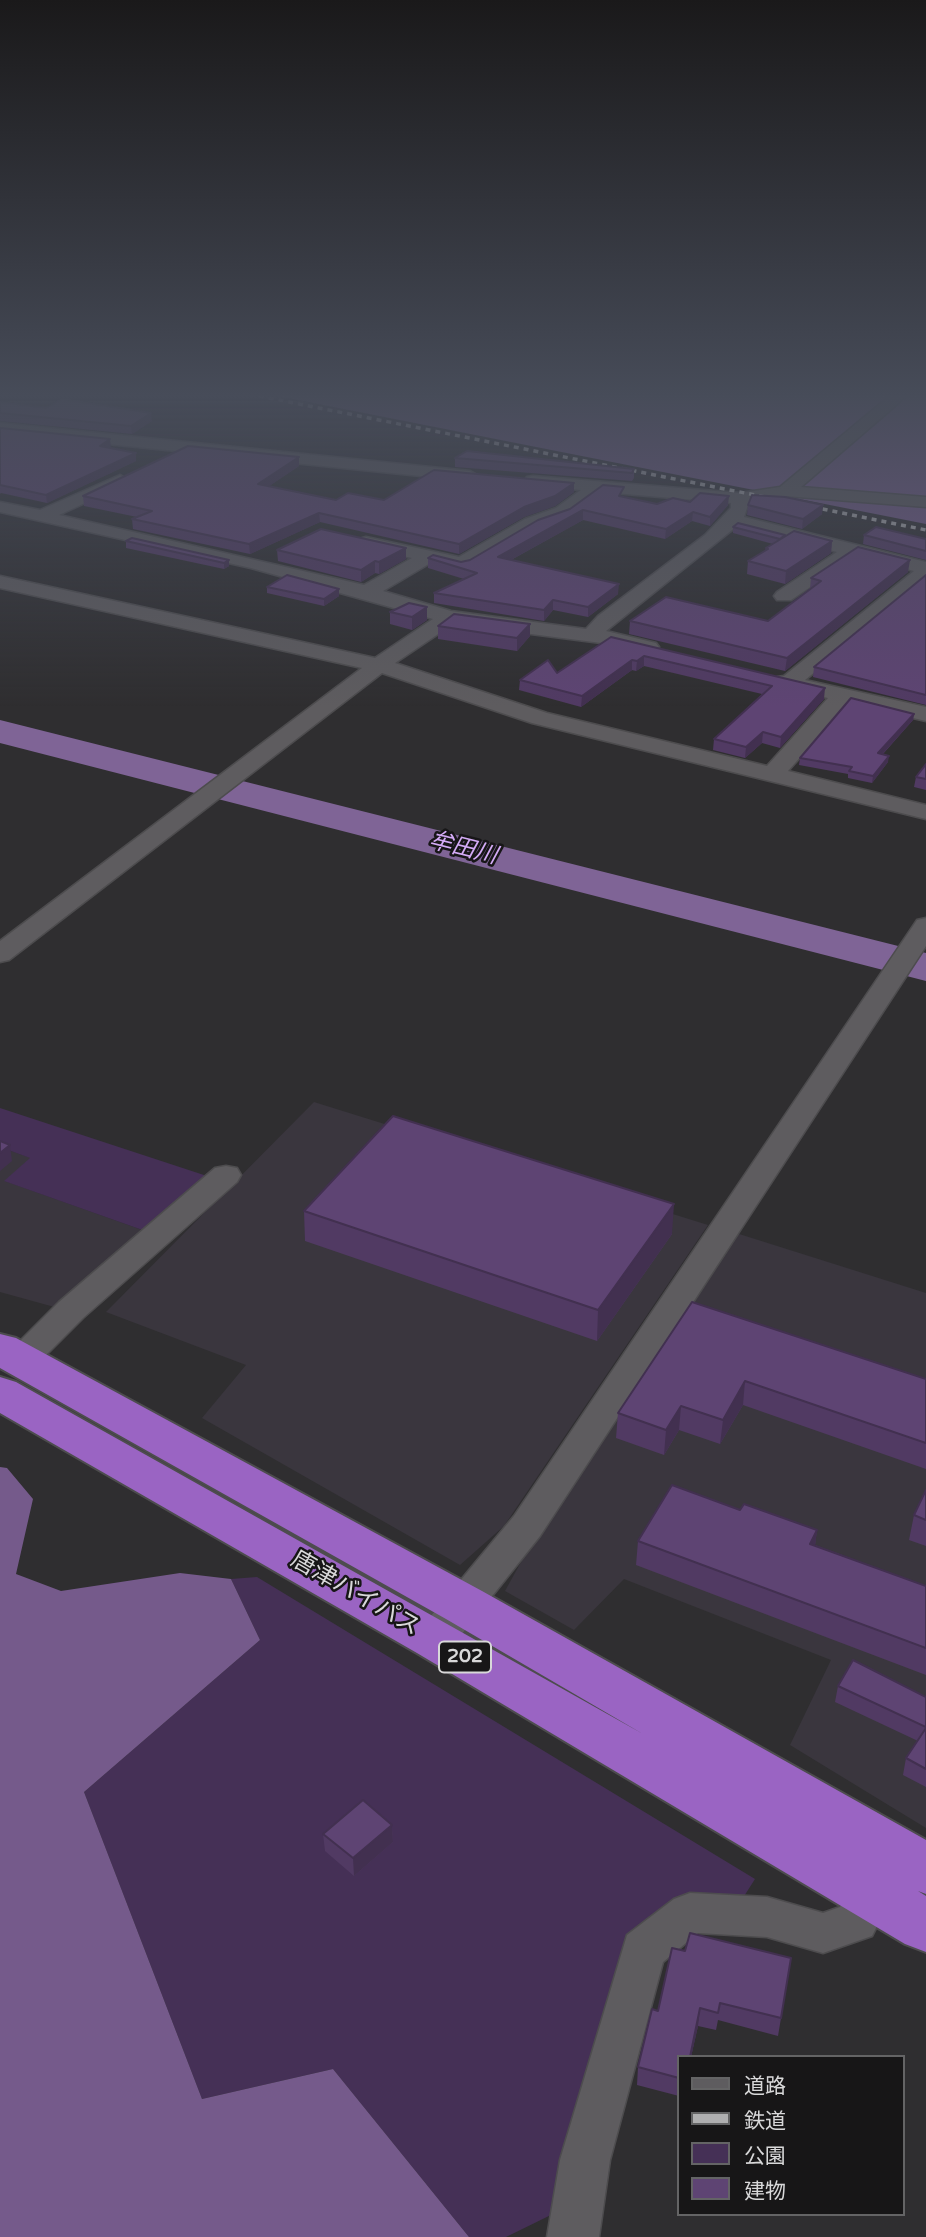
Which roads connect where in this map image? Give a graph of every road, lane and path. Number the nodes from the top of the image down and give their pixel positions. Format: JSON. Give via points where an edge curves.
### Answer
{"nodes":[{"id":1,"x":80,"y":498,"type":"edge"},
{"id":2,"x":582,"y":498,"type":"edge"},
{"id":3,"x":740,"y":498,"type":"edge"},
{"id":4,"x":880,"y":498,"type":"edge"},
{"id":5,"x":926,"y":502,"type":"edge"},
{"id":6,"x":0,"y":506,"type":"edge"},
{"id":7,"x":42,"y":516,"type":"junction"},
{"id":8,"x":733,"y":520,"type":"junction"},
{"id":9,"x":346,"y":537,"type":"edge"},
{"id":10,"x":854,"y":549,"type":"junction"},
{"id":11,"x":275,"y":552,"type":"edge"},
{"id":12,"x":426,"y":558,"type":"junction"},
{"id":13,"x":252,"y":563,"type":"junction"},
{"id":14,"x":926,"y":569,"type":"edge"},
{"id":15,"x":0,"y":582,"type":"edge"},
{"id":16,"x":367,"y":592,"type":"junction"},
{"id":17,"x":784,"y":596,"type":"dead end"},
{"id":18,"x":449,"y":617,"type":"junction"},
{"id":19,"x":591,"y":635,"type":"junction"},
{"id":20,"x":670,"y":652,"type":"edge"},
{"id":21,"x":379,"y":666,"type":"junction"},
{"id":22,"x":762,"y":676,"type":"edge"},
{"id":23,"x":789,"y":683,"type":"junction"},
{"id":24,"x":844,"y":695,"type":"junction"},
{"id":25,"x":926,"y":714,"type":"edge"},
{"id":26,"x":771,"y":776,"type":"junction"},
{"id":27,"x":926,"y":812,"type":"edge"},
{"id":28,"x":914,"y":948,"type":"edge"},
{"id":29,"x":0,"y":954,"type":"edge"},
{"id":30,"x":226,"y":1175,"type":"dead end"},
{"id":31,"x":7,"y":1367,"type":"edge"},
{"id":32,"x":450,"y":1622,"type":"junction"},
{"id":33,"x":926,"y":1869,"type":"edge"},
{"id":34,"x":871,"y":1894,"type":"junction"},
{"id":35,"x":926,"y":1926,"type":"edge"},
{"id":36,"x":573,"y":2237,"type":"edge"}],
"edges":[{"from":1,"to":7,"type":"street"},
{"from":2,"to":12,"type":"street","via":[[462,563]]},
{"from":3,"to":8,"type":"street"},
{"from":4,"to":5,"type":"street"},
{"from":6,"to":7,"type":"street"},
{"from":7,"to":13,"type":"street"},
{"from":8,"to":10,"type":"street"},
{"from":8,"to":19,"type":"street"},
{"from":9,"to":12,"type":"street"},
{"from":10,"to":14,"type":"street"},
{"from":10,"to":17,"type":"street"},
{"from":11,"to":13,"type":"street"},
{"from":12,"to":16,"type":"street"},
{"from":13,"to":16,"type":"street"},
{"from":14,"to":23,"type":"street"},
{"from":15,"to":21,"type":"street"},
{"from":16,"to":18,"type":"street"},
{"from":18,"to":19,"type":"street"},
{"from":18,"to":21,"type":"street"},
{"from":19,"to":20,"type":"street"},
{"from":21,"to":26,"type":"street","via":[[540,718]]},
{"from":21,"to":29,"type":"street"},
{"from":22,"to":23,"type":"street"},
{"from":23,"to":24,"type":"street"},
{"from":24,"to":25,"type":"street"},
{"from":24,"to":26,"type":"street"},
{"from":26,"to":27,"type":"street"},
{"from":28,"to":32,"type":"street","via":[[527,1526]]},
{"from":30,"to":31,"type":"street"},
{"from":31,"to":32,"type":"highway","name":"唐津バイパス","number":"202"},
{"from":32,"to":33,"type":"highway","name":"唐津バイパス","number":"202"},
{"from":32,"to":34,"type":"highway","name":"唐津バイパス","number":"202"},
{"from":34,"to":35,"type":"highway","name":"唐津バイパス","number":"202"},
{"from":34,"to":36,"type":"street","via":[[856,1922],[823,1933],[767,1917],[690,1913],[643,1950],[585,2160]]}]}
